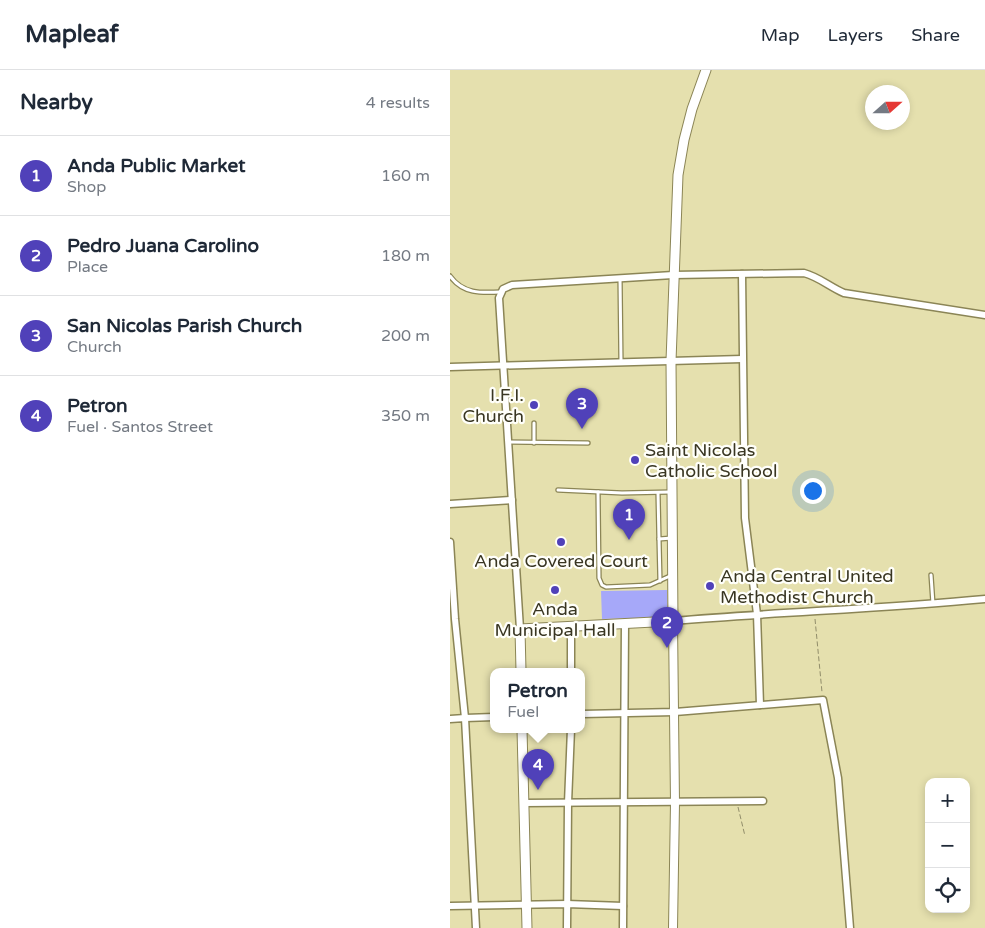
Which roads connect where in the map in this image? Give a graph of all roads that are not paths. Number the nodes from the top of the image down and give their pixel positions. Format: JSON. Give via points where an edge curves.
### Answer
{"nodes":[{"id":1,"x":706,"y":70,"type":"edge"},
{"id":2,"x":742,"y":274,"type":"junction"},
{"id":3,"x":673,"y":275,"type":"junction"},
{"id":4,"x":450,"y":276,"type":"edge"},
{"id":5,"x":620,"y":277,"type":"junction"},
{"id":6,"x":500,"y":292,"type":"junction"},
{"id":7,"x":985,"y":315,"type":"edge"},
{"id":8,"x":742,"y":359,"type":"junction"},
{"id":9,"x":671,"y":361,"type":"junction"},
{"id":10,"x":622,"y":362,"type":"junction"},
{"id":11,"x":504,"y":365,"type":"junction"},
{"id":12,"x":450,"y":367,"type":"edge"},
{"id":13,"x":534,"y":423,"type":"dead end"},
{"id":14,"x":509,"y":442,"type":"junction"},
{"id":15,"x":534,"y":443,"type":"junction"},
{"id":16,"x":588,"y":443,"type":"dead end"},
{"id":17,"x":558,"y":490,"type":"dead end"},
{"id":18,"x":598,"y":492,"type":"junction"},
{"id":19,"x":672,"y":492,"type":"junction"},
{"id":20,"x":658,"y":493,"type":"junction"},
{"id":21,"x":512,"y":500,"type":"junction"},
{"id":22,"x":450,"y":504,"type":"edge"},
{"id":23,"x":673,"y":538,"type":"junction"},
{"id":24,"x":659,"y":539,"type":"junction"},
{"id":25,"x":450,"y":542,"type":"edge"},
{"id":26,"x":673,"y":575,"type":"junction"},
{"id":27,"x":931,"y":575,"type":"dead end"},
{"id":28,"x":660,"y":581,"type":"junction"},
{"id":29,"x":985,"y":599,"type":"edge"},
{"id":30,"x":933,"y":604,"type":"junction"},
{"id":31,"x":757,"y":614,"type":"junction"},
{"id":32,"x":673,"y":621,"type":"junction"},
{"id":33,"x":625,"y":623,"type":"junction"},
{"id":34,"x":571,"y":626,"type":"junction"},
{"id":35,"x":520,"y":629,"type":"junction"},
{"id":36,"x":521,"y":668,"type":"edge"},
{"id":37,"x":572,"y":668,"type":"edge"},
{"id":38,"x":760,"y":705,"type":"junction"},
{"id":39,"x":675,"y":712,"type":"junction"},
{"id":40,"x":585,"y":714,"type":"edge"},
{"id":41,"x":625,"y":714,"type":"junction"},
{"id":42,"x":490,"y":717,"type":"edge"},
{"id":43,"x":465,"y":718,"type":"junction"},
{"id":44,"x":450,"y":720,"type":"edge"},
{"id":45,"x":522,"y":733,"type":"edge"},
{"id":46,"x":571,"y":733,"type":"edge"},
{"id":47,"x":763,"y":800,"type":"dead end"},
{"id":48,"x":623,"y":801,"type":"junction"},
{"id":49,"x":524,"y":803,"type":"junction"},
{"id":50,"x":568,"y":803,"type":"junction"},
{"id":51,"x":675,"y":803,"type":"junction"},
{"id":52,"x":567,"y":904,"type":"junction"},
{"id":53,"x":450,"y":906,"type":"edge"},
{"id":54,"x":474,"y":906,"type":"junction"},
{"id":55,"x":527,"y":906,"type":"junction"},
{"id":56,"x":623,"y":906,"type":"junction"},
{"id":57,"x":476,"y":928,"type":"edge"},
{"id":58,"x":528,"y":928,"type":"edge"},
{"id":59,"x":568,"y":928,"type":"edge"},
{"id":60,"x":623,"y":928,"type":"edge"},
{"id":61,"x":673,"y":928,"type":"edge"},
{"id":62,"x":850,"y":928,"type":"edge"}],
"edges":[{"from":1,"to":3,"type":"main road","via":[[692,108],[678,176]]},
{"from":2,"to":3,"type":"street"},
{"from":2,"to":7,"type":"street","via":[[804,273],[844,293]]},
{"from":2,"to":8,"type":"street"},
{"from":3,"to":5,"type":"street"},
{"from":3,"to":9,"type":"main road"},
{"from":4,"to":6,"type":"lane","via":[[469,291]]},
{"from":5,"to":6,"type":"street","via":[[512,285]]},
{"from":5,"to":10,"type":"lane"},
{"from":6,"to":11,"type":"street"},
{"from":8,"to":9,"type":"street"},
{"from":8,"to":31,"type":"street","via":[[745,518]]},
{"from":9,"to":10,"type":"street"},
{"from":9,"to":19,"type":"main road"},
{"from":10,"to":11,"type":"street"},
{"from":11,"to":12,"type":"street"},
{"from":11,"to":14,"type":"street"},
{"from":13,"to":15,"type":"lane"},
{"from":14,"to":15,"type":"lane"},
{"from":14,"to":21,"type":"street"},
{"from":15,"to":16,"type":"lane"},
{"from":17,"to":18,"type":"lane"},
{"from":18,"to":20,"type":"lane"},
{"from":18,"to":28,"type":"lane","via":[[601,584],[606,587],[650,585]]},
{"from":19,"to":20,"type":"lane"},
{"from":19,"to":23,"type":"main road"},
{"from":20,"to":24,"type":"lane"},
{"from":21,"to":22,"type":"street"},
{"from":21,"to":35,"type":"street"},
{"from":23,"to":24,"type":"lane"},
{"from":23,"to":26,"type":"main road"},
{"from":24,"to":28,"type":"lane"},
{"from":25,"to":43,"type":"street"},
{"from":26,"to":28,"type":"lane"},
{"from":26,"to":32,"type":"main road"},
{"from":27,"to":30,"type":"lane"},
{"from":29,"to":30,"type":"street"},
{"from":30,"to":31,"type":"street"},
{"from":31,"to":32,"type":"street"},
{"from":31,"to":38,"type":"street"},
{"from":32,"to":33,"type":"main road"},
{"from":32,"to":39,"type":"street"},
{"from":33,"to":34,"type":"main road"},
{"from":33,"to":41,"type":"street"},
{"from":34,"to":35,"type":"main road"},
{"from":34,"to":37,"type":"street"},
{"from":35,"to":36,"type":"main road"},
{"from":38,"to":39,"type":"street"},
{"from":38,"to":62,"type":"street","via":[[823,700],[838,778]]},
{"from":39,"to":41,"type":"street"},
{"from":39,"to":51,"type":"street"},
{"from":40,"to":41,"type":"street"},
{"from":41,"to":48,"type":"street"},
{"from":42,"to":43,"type":"street"},
{"from":43,"to":44,"type":"street"},
{"from":43,"to":54,"type":"street"},
{"from":45,"to":49,"type":"main road"},
{"from":46,"to":50,"type":"street"},
{"from":47,"to":51,"type":"street"},
{"from":48,"to":50,"type":"street"},
{"from":48,"to":51,"type":"street"},
{"from":48,"to":56,"type":"street"},
{"from":49,"to":50,"type":"street"},
{"from":49,"to":55,"type":"main road"},
{"from":50,"to":52,"type":"street"},
{"from":51,"to":61,"type":"street"},
{"from":52,"to":55,"type":"street"},
{"from":52,"to":56,"type":"street"},
{"from":52,"to":59,"type":"street"},
{"from":53,"to":54,"type":"street"},
{"from":54,"to":55,"type":"street"},
{"from":54,"to":57,"type":"street"},
{"from":55,"to":58,"type":"main road"},
{"from":56,"to":60,"type":"street"}]}
